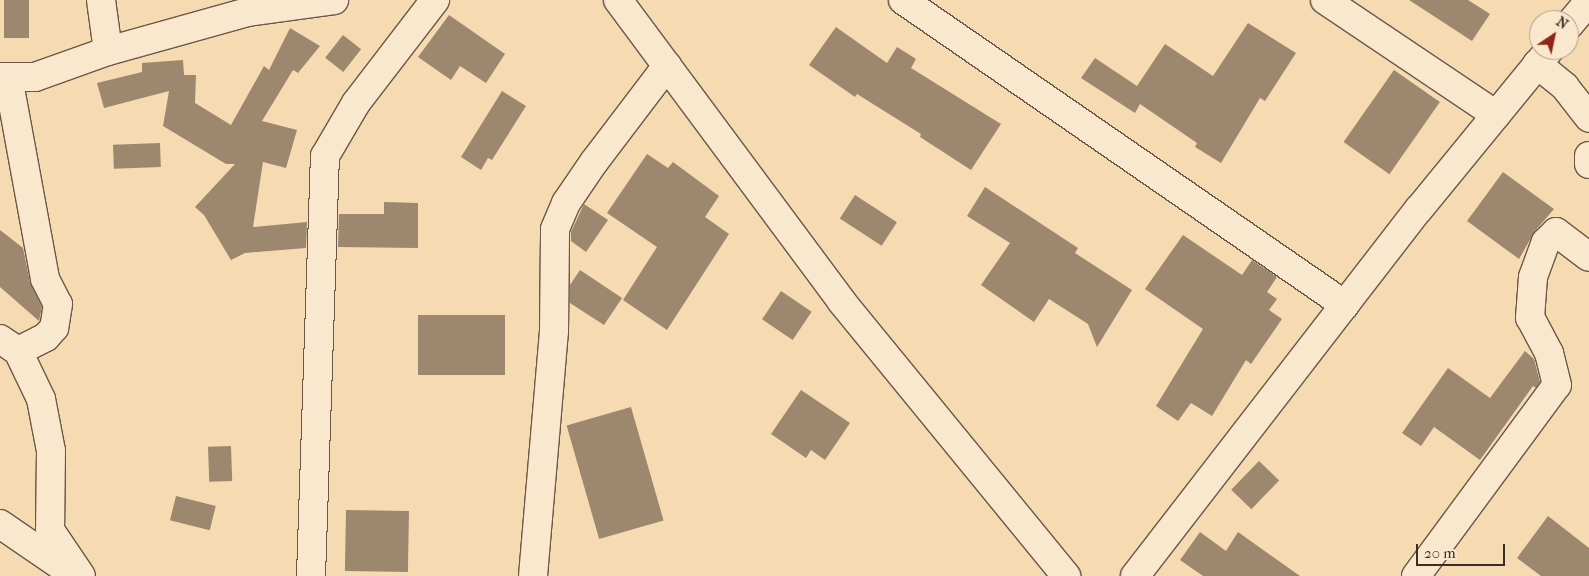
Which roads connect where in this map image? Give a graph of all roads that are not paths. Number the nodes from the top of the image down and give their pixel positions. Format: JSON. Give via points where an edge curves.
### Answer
{"nodes":[{"id":1,"x":101,"y":0,"type":"edge"},
{"id":2,"x":334,"y":0,"type":"edge"},
{"id":3,"x":435,"y":0,"type":"edge"},
{"id":4,"x":618,"y":0,"type":"edge"},
{"id":5,"x":903,"y":0,"type":"edge"},
{"id":6,"x":1325,"y":0,"type":"edge"},
{"id":7,"x":1589,"y":1,"type":"edge"},
{"id":8,"x":1579,"y":13,"type":"edge"},
{"id":9,"x":108,"y":51,"type":"junction"},
{"id":10,"x":1541,"y":60,"type":"edge"},
{"id":11,"x":1545,"y":60,"type":"edge"},
{"id":12,"x":666,"y":66,"type":"junction"},
{"id":13,"x":4,"y":77,"type":"edge"},
{"id":14,"x":1496,"y":115,"type":"junction"},
{"id":15,"x":1589,"y":118,"type":"edge"},
{"id":16,"x":1589,"y":156,"type":"edge"},
{"id":17,"x":1589,"y":164,"type":"edge"},
{"id":18,"x":1589,"y":257,"type":"edge"},
{"id":19,"x":1345,"y":305,"type":"junction"},
{"id":20,"x":9,"y":345,"type":"edge"},
{"id":21,"x":0,"y":524,"type":"edge"},
{"id":22,"x":75,"y":576,"type":"edge"},
{"id":23,"x":81,"y":576,"type":"edge"},
{"id":24,"x":311,"y":576,"type":"edge"},
{"id":25,"x":533,"y":576,"type":"edge"},
{"id":26,"x":1066,"y":576,"type":"edge"},
{"id":27,"x":1135,"y":576,"type":"edge"},
{"id":28,"x":1416,"y":576,"type":"edge"}],
"edges":[{"from":1,"to":9,"type":"street"},
{"from":2,"to":9,"type":"street","via":[[239,14]]},
{"from":3,"to":24,"type":"street","via":[[356,102],[325,156]]},
{"from":4,"to":12,"type":"street"},
{"from":5,"to":19,"type":"street"},
{"from":6,"to":14,"type":"street"},
{"from":7,"to":8,"type":"street"},
{"from":9,"to":13,"type":"street","via":[[36,76]]},
{"from":10,"to":14,"type":"street"},
{"from":11,"to":15,"type":"street"},
{"from":12,"to":25,"type":"street","via":[[566,203],[555,229],[554,331]]},
{"from":12,"to":26,"type":"street","via":[[842,302]]},
{"from":13,"to":20,"type":"street","via":[[45,279],[58,304],[54,328],[46,336]]},
{"from":14,"to":19,"type":"street"},
{"from":16,"to":17,"type":"street"},
{"from":18,"to":28,"type":"street","via":[[1556,232],[1546,242],[1533,277],[1530,318],[1550,353],[1557,385]]},
{"from":19,"to":27,"type":"street"},
{"from":20,"to":23,"type":"street","via":[[40,399],[51,451],[50,530]]},
{"from":21,"to":22,"type":"street"}]}
